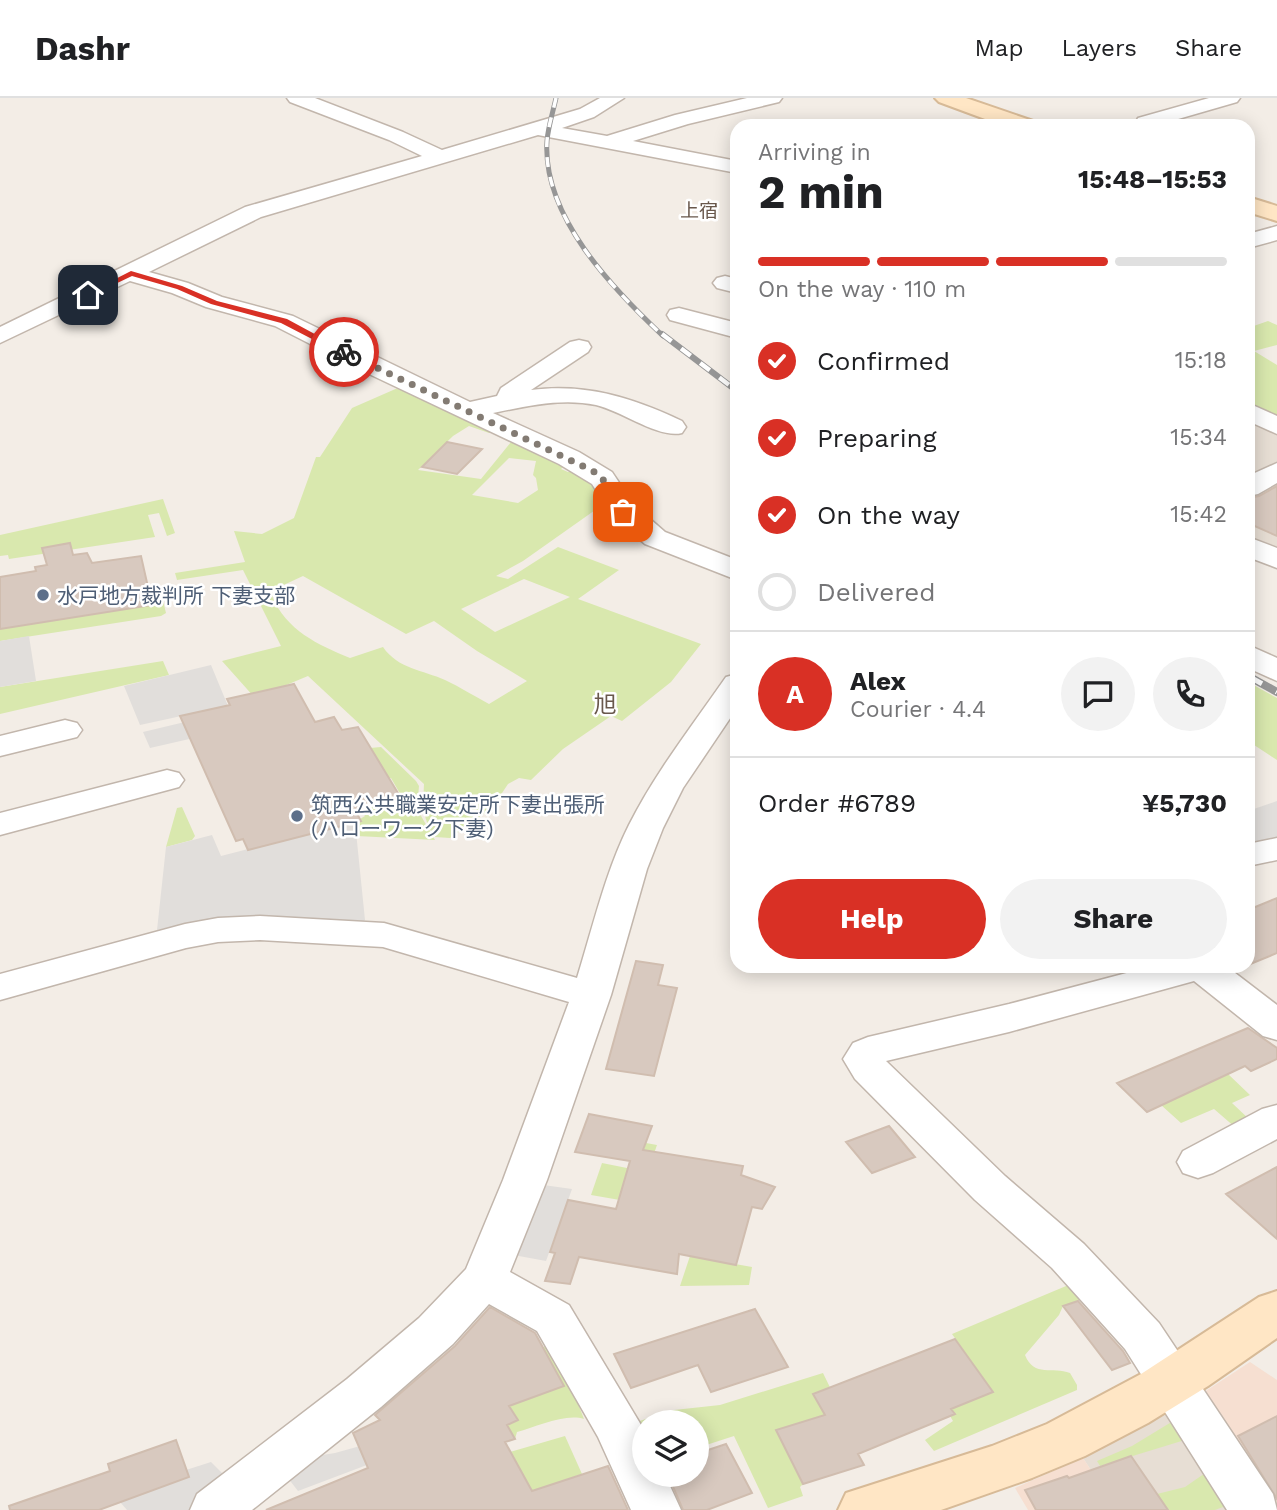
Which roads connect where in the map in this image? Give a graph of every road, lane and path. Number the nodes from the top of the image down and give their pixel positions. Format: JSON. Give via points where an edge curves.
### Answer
{"nodes":[{"id":1,"x":297,"y":98,"type":"edge"},
{"id":2,"x":614,"y":98,"type":"edge"},
{"id":3,"x":772,"y":98,"type":"edge"},
{"id":4,"x":946,"y":98,"type":"edge"},
{"id":5,"x":1230,"y":98,"type":"edge"},
{"id":6,"x":1006,"y":119,"type":"edge"},
{"id":7,"x":1156,"y":119,"type":"edge"},
{"id":8,"x":565,"y":127,"type":"junction"},
{"id":9,"x":606,"y":143,"type":"junction"},
{"id":10,"x":440,"y":157,"type":"junction"},
{"id":11,"x":730,"y":166,"type":"edge"},
{"id":12,"x":1255,"y":213,"type":"edge"},
{"id":13,"x":1270,"y":232,"type":"edge"},
{"id":14,"x":131,"y":274,"type":"junction"},
{"id":15,"x":679,"y":315,"type":"dead end"},
{"id":16,"x":730,"y":329,"type":"edge"},
{"id":17,"x":0,"y":336,"type":"edge"},
{"id":18,"x":579,"y":347,"type":"dead end"},
{"id":19,"x":510,"y":402,"type":"junction"},
{"id":20,"x":468,"y":410,"type":"junction"},
{"id":21,"x":1255,"y":415,"type":"edge"},
{"id":22,"x":1277,"y":426,"type":"edge"},
{"id":23,"x":673,"y":427,"type":"dead end"},
{"id":24,"x":1277,"y":471,"type":"edge"},
{"id":25,"x":1255,"y":484,"type":"edge"},
{"id":26,"x":1255,"y":550,"type":"edge"},
{"id":27,"x":1277,"y":559,"type":"edge"},
{"id":28,"x":730,"y":568,"type":"edge"},
{"id":29,"x":1255,"y":659,"type":"edge"},
{"id":30,"x":1277,"y":671,"type":"edge"},
{"id":31,"x":730,"y":694,"type":"edge"},
{"id":32,"x":65,"y":730,"type":"dead end"},
{"id":33,"x":0,"y":746,"type":"edge"},
{"id":34,"x":167,"y":780,"type":"dead end"},
{"id":35,"x":0,"y":824,"type":"edge"},
{"id":36,"x":1277,"y":849,"type":"edge"},
{"id":37,"x":1255,"y":854,"type":"edge"},
{"id":38,"x":1175,"y":973,"type":"edge"},
{"id":39,"x":1210,"y":973,"type":"edge"},
{"id":40,"x":0,"y":988,"type":"edge"},
{"id":41,"x":591,"y":996,"type":"junction"},
{"id":42,"x":1277,"y":1026,"type":"edge"},
{"id":43,"x":1277,"y":1120,"type":"edge"},
{"id":44,"x":1198,"y":1162,"type":"dead end"},
{"id":45,"x":484,"y":1279,"type":"junction"},
{"id":46,"x":1277,"y":1311,"type":"edge"},
{"id":47,"x":1172,"y":1381,"type":"junction"},
{"id":48,"x":215,"y":1510,"type":"edge"},
{"id":49,"x":656,"y":1510,"type":"edge"},
{"id":50,"x":866,"y":1510,"type":"edge"},
{"id":51,"x":1255,"y":1510,"type":"edge"}],
"edges":[{"from":1,"to":10,"type":"street"},
{"from":2,"to":8,"type":"street"},
{"from":3,"to":9,"type":"street"},
{"from":4,"to":6,"type":"street"},
{"from":5,"to":7,"type":"street"},
{"from":8,"to":9,"type":"street"},
{"from":8,"to":10,"type":"street","via":[[536,129]]},
{"from":9,"to":11,"type":"street"},
{"from":10,"to":14,"type":"street","via":[[253,212]]},
{"from":12,"to":13,"type":"street"},
{"from":14,"to":17,"type":"street"},
{"from":14,"to":20,"type":"street","via":[[284,321]]},
{"from":15,"to":16,"type":"street"},
{"from":18,"to":19,"type":"street","via":[[510,393]]},
{"from":19,"to":20,"type":"street"},
{"from":19,"to":23,"type":"street","via":[[583,393],[624,403]]},
{"from":20,"to":28,"type":"street","via":[[593,471],[623,512],[655,538]]},
{"from":21,"to":22,"type":"street"},
{"from":24,"to":25,"type":"street"},
{"from":26,"to":27,"type":"street"},
{"from":29,"to":30,"type":"street"},
{"from":31,"to":41,"type":"street","via":[[645,828]]},
{"from":32,"to":33,"type":"street"},
{"from":34,"to":35,"type":"street"},
{"from":36,"to":37,"type":"street"},
{"from":38,"to":47,"type":"street","via":[[882,1047],[863,1059],[990,1188],[1103,1292],[1142,1336]]},
{"from":39,"to":42,"type":"street"},
{"from":40,"to":41,"type":"street","via":[[185,936],[260,928],[384,935]]},
{"from":41,"to":45,"type":"street"},
{"from":43,"to":44,"type":"street"},
{"from":45,"to":48,"type":"street","via":[[436,1331]]},
{"from":45,"to":49,"type":"street","via":[[553,1318],[618,1427]]},
{"from":46,"to":47,"type":"street"},
{"from":47,"to":50,"type":"street","via":[[1104,1421],[1032,1454]]},
{"from":47,"to":51,"type":"street"}]}
